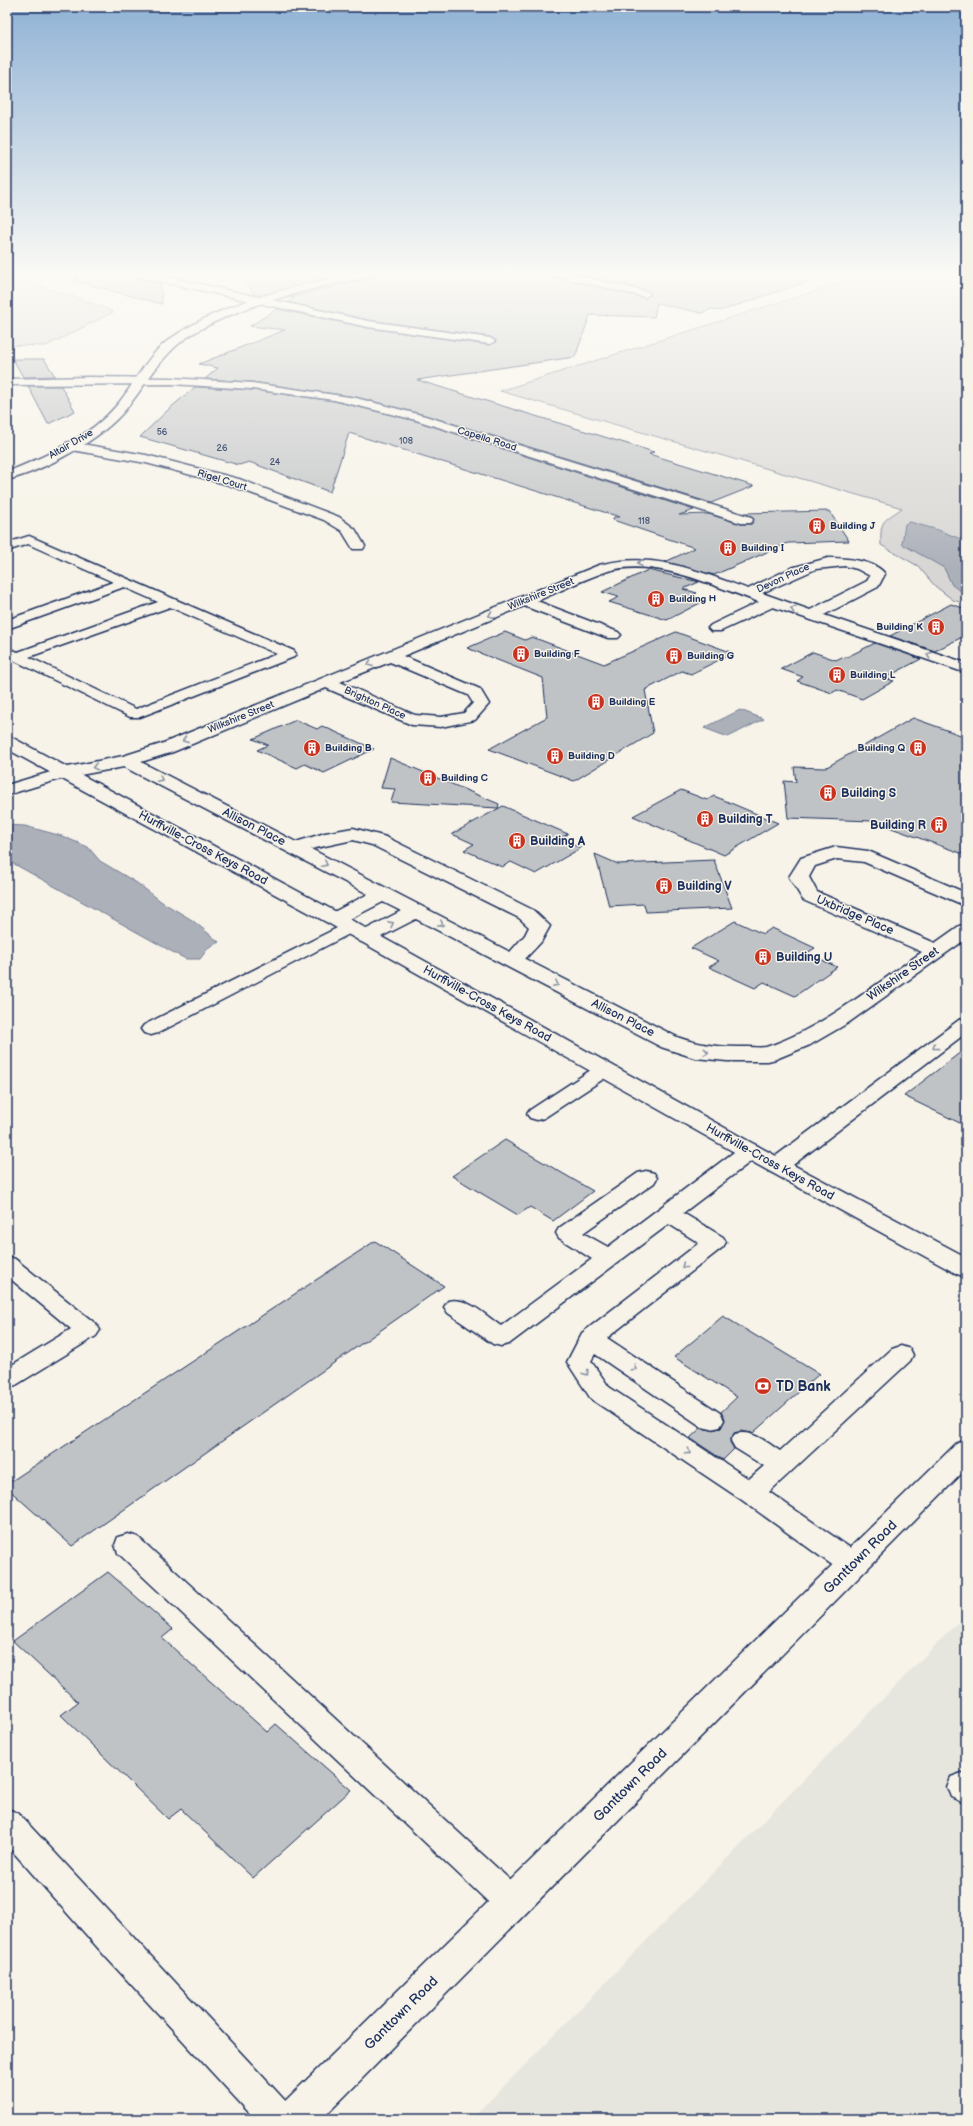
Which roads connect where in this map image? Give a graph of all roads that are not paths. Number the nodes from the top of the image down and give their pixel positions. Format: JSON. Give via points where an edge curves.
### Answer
{"nodes":[{"id":1,"x":147,"y":371,"type":"edge"},
{"id":2,"x":142,"y":379,"type":"junction"},
{"id":3,"x":7,"y":382,"type":"edge"},
{"id":4,"x":70,"y":446,"type":"junction"},
{"id":5,"x":7,"y":476,"type":"edge"},
{"id":6,"x":746,"y":520,"type":"dead end"},
{"id":7,"x":358,"y":546,"type":"dead end"},
{"id":8,"x":7,"y":547,"type":"edge"},
{"id":9,"x":122,"y":583,"type":"junction"},
{"id":10,"x":749,"y":594,"type":"junction"},
{"id":11,"x":524,"y":601,"type":"junction"},
{"id":12,"x":170,"y":602,"type":"junction"},
{"id":13,"x":772,"y":602,"type":"junction"},
{"id":14,"x":812,"y":615,"type":"junction"},
{"id":15,"x":7,"y":625,"type":"edge"},
{"id":16,"x":716,"y":628,"type":"dead end"},
{"id":17,"x":613,"y":635,"type":"dead end"},
{"id":18,"x":12,"y":654,"type":"edge"},
{"id":19,"x":390,"y":656,"type":"junction"},
{"id":20,"x":966,"y":668,"type":"edge"},
{"id":21,"x":326,"y":682,"type":"junction"},
{"id":22,"x":7,"y":742,"type":"edge"},
{"id":23,"x":126,"y":761,"type":"junction"},
{"id":24,"x":64,"y":773,"type":"junction"},
{"id":25,"x":7,"y":790,"type":"edge"},
{"id":26,"x":295,"y":848,"type":"junction"},
{"id":27,"x":383,"y":894,"type":"junction"},
{"id":28,"x":966,"y":900,"type":"edge"},
{"id":29,"x":416,"y":911,"type":"junction"},
{"id":30,"x":350,"y":928,"type":"junction"},
{"id":31,"x":966,"y":930,"type":"edge"},
{"id":32,"x":937,"y":951,"type":"junction"},
{"id":33,"x":512,"y":961,"type":"junction"},
{"id":34,"x":840,"y":1018,"type":"joint"},
{"id":35,"x":966,"y":1024,"type":"edge"},
{"id":36,"x":151,"y":1028,"type":"dead end"},
{"id":37,"x":604,"y":1070,"type":"junction"},
{"id":38,"x":537,"y":1114,"type":"dead end"},
{"id":39,"x":750,"y":1151,"type":"junction"},
{"id":40,"x":777,"y":1166,"type":"junction"},
{"id":41,"x":646,"y":1178,"type":"dead end"},
{"id":42,"x":668,"y":1214,"type":"junction"},
{"id":43,"x":608,"y":1258,"type":"junction"},
{"id":44,"x":7,"y":1264,"type":"edge"},
{"id":45,"x":966,"y":1268,"type":"edge"},
{"id":46,"x":456,"y":1307,"type":"dead end"},
{"id":47,"x":590,"y":1339,"type":"junction"},
{"id":48,"x":901,"y":1355,"type":"dead end"},
{"id":49,"x":7,"y":1379,"type":"edge"},
{"id":50,"x":712,"y":1420,"type":"dead end"},
{"id":51,"x":744,"y":1441,"type":"dead end"},
{"id":52,"x":966,"y":1451,"type":"edge"},
{"id":53,"x":782,"y":1464,"type":"junction"},
{"id":54,"x":751,"y":1493,"type":"junction"},
{"id":55,"x":128,"y":1545,"type":"dead end"},
{"id":56,"x":852,"y":1564,"type":"junction"},
{"id":57,"x":7,"y":1823,"type":"edge"},
{"id":58,"x":512,"y":1903,"type":"junction"},
{"id":59,"x":279,"y":2119,"type":"edge"},
{"id":60,"x":295,"y":2119,"type":"edge"}],
"edges":[{"from":1,"to":2,"type":"street","name":"Altair Drive"},
{"from":2,"to":3,"type":"street","name":"Capella Road"},
{"from":2,"to":4,"type":"street","name":"Altair Drive","via":[[116,414],[94,432]]},
{"from":2,"to":6,"type":"street","name":"Capella Road","via":[[256,386],[359,402],[418,417]]},
{"from":4,"to":5,"type":"street","name":"Altair Drive"},
{"from":4,"to":7,"type":"street","name":"Rigel Court","via":[[168,464],[234,482],[334,520],[352,534]]},
{"from":8,"to":9,"type":"lane","via":[[29,540]]},
{"from":9,"to":12,"type":"lane"},
{"from":9,"to":15,"type":"lane"},
{"from":10,"to":11,"type":"street","name":"Wilkshire Street","one_way":true,"via":[[676,569],[641,562],[604,568]]},
{"from":10,"to":13,"type":"street","name":"Wilkshire Street"},
{"from":10,"to":14,"type":"street","name":"Devon Place","via":[[811,564],[838,561],[864,565],[878,574],[873,584]]},
{"from":11,"to":17,"type":"street"},
{"from":11,"to":19,"type":"street","name":"Wilkshire Street","one_way":true},
{"from":12,"to":18,"type":"lane"},
{"from":12,"to":18,"type":"lane","via":[[288,654],[135,714]]},
{"from":14,"to":13,"type":"street","name":"Wilkshire Street","one_way":true},
{"from":13,"to":16,"type":"street"},
{"from":20,"to":14,"type":"street","name":"Wilkshire Street","one_way":true},
{"from":19,"to":21,"type":"street","name":"Wilkshire Street","one_way":true},
{"from":19,"to":21,"type":"street","name":"Brighton Place","via":[[474,692],[481,704],[469,717],[441,722],[412,720]]},
{"from":21,"to":23,"type":"street","name":"Wilkshire Street","one_way":true,"via":[[167,748]]},
{"from":22,"to":24,"type":"street","name":"Hurffville-Cross Keys Road"},
{"from":23,"to":24,"type":"street","name":"Wilkshire Street","one_way":true},
{"from":23,"to":26,"type":"street","name":"Allison Place","one_way":true},
{"from":24,"to":25,"type":"lane"},
{"from":24,"to":30,"type":"street","name":"Hurffville-Cross Keys Road"},
{"from":26,"to":27,"type":"street","name":"Allison Place","one_way":true},
{"from":26,"to":33,"type":"street","via":[[353,834],[379,841],[526,914],[540,926],[534,938]]},
{"from":27,"to":29,"type":"street","name":"Allison Place"},
{"from":27,"to":30,"type":"street"},
{"from":28,"to":32,"type":"street","name":"Uxbridge Place","via":[[868,857],[836,853],[808,862],[800,877],[810,896]]},
{"from":30,"to":29,"type":"street","one_way":true},
{"from":29,"to":33,"type":"street","name":"Allison Place","one_way":true},
{"from":30,"to":36,"type":"lane"},
{"from":30,"to":37,"type":"street","name":"Hurffville-Cross Keys Road"},
{"from":31,"to":32,"type":"street","name":"Wilkshire Street"},
{"from":32,"to":34,"type":"street","name":"Wilkshire Street"},
{"from":33,"to":34,"type":"street","name":"Allison Place","one_way":true,"via":[[669,1042],[695,1051],[768,1054],[802,1040]]},
{"from":35,"to":40,"type":"lane","one_way":true},
{"from":37,"to":38,"type":"lane"},
{"from":37,"to":39,"type":"street","name":"Hurffville-Cross Keys Road"},
{"from":39,"to":40,"type":"street","name":"Hurffville-Cross Keys Road"},
{"from":39,"to":42,"type":"lane"},
{"from":40,"to":45,"type":"street","name":"Hurffville-Cross Keys Road"},
{"from":41,"to":43,"type":"lane","via":[[567,1233]]},
{"from":42,"to":43,"type":"lane"},
{"from":42,"to":47,"type":"lane","one_way":true,"via":[[715,1242]]},
{"from":43,"to":46,"type":"lane","via":[[501,1338]]},
{"from":44,"to":49,"type":"lane","via":[[88,1330]]},
{"from":47,"to":50,"type":"lane","one_way":true},
{"from":47,"to":54,"type":"lane","one_way":true,"via":[[579,1362],[600,1393]]},
{"from":48,"to":53,"type":"lane"},
{"from":51,"to":53,"type":"lane"},
{"from":52,"to":56,"type":"street","name":"Ganttown Road"},
{"from":53,"to":54,"type":"lane"},
{"from":54,"to":56,"type":"lane"},
{"from":55,"to":58,"type":"lane"},
{"from":56,"to":58,"type":"street","name":"Ganttown Road"},
{"from":57,"to":59,"type":"lane"},
{"from":58,"to":60,"type":"street","name":"Ganttown Road"}]}
